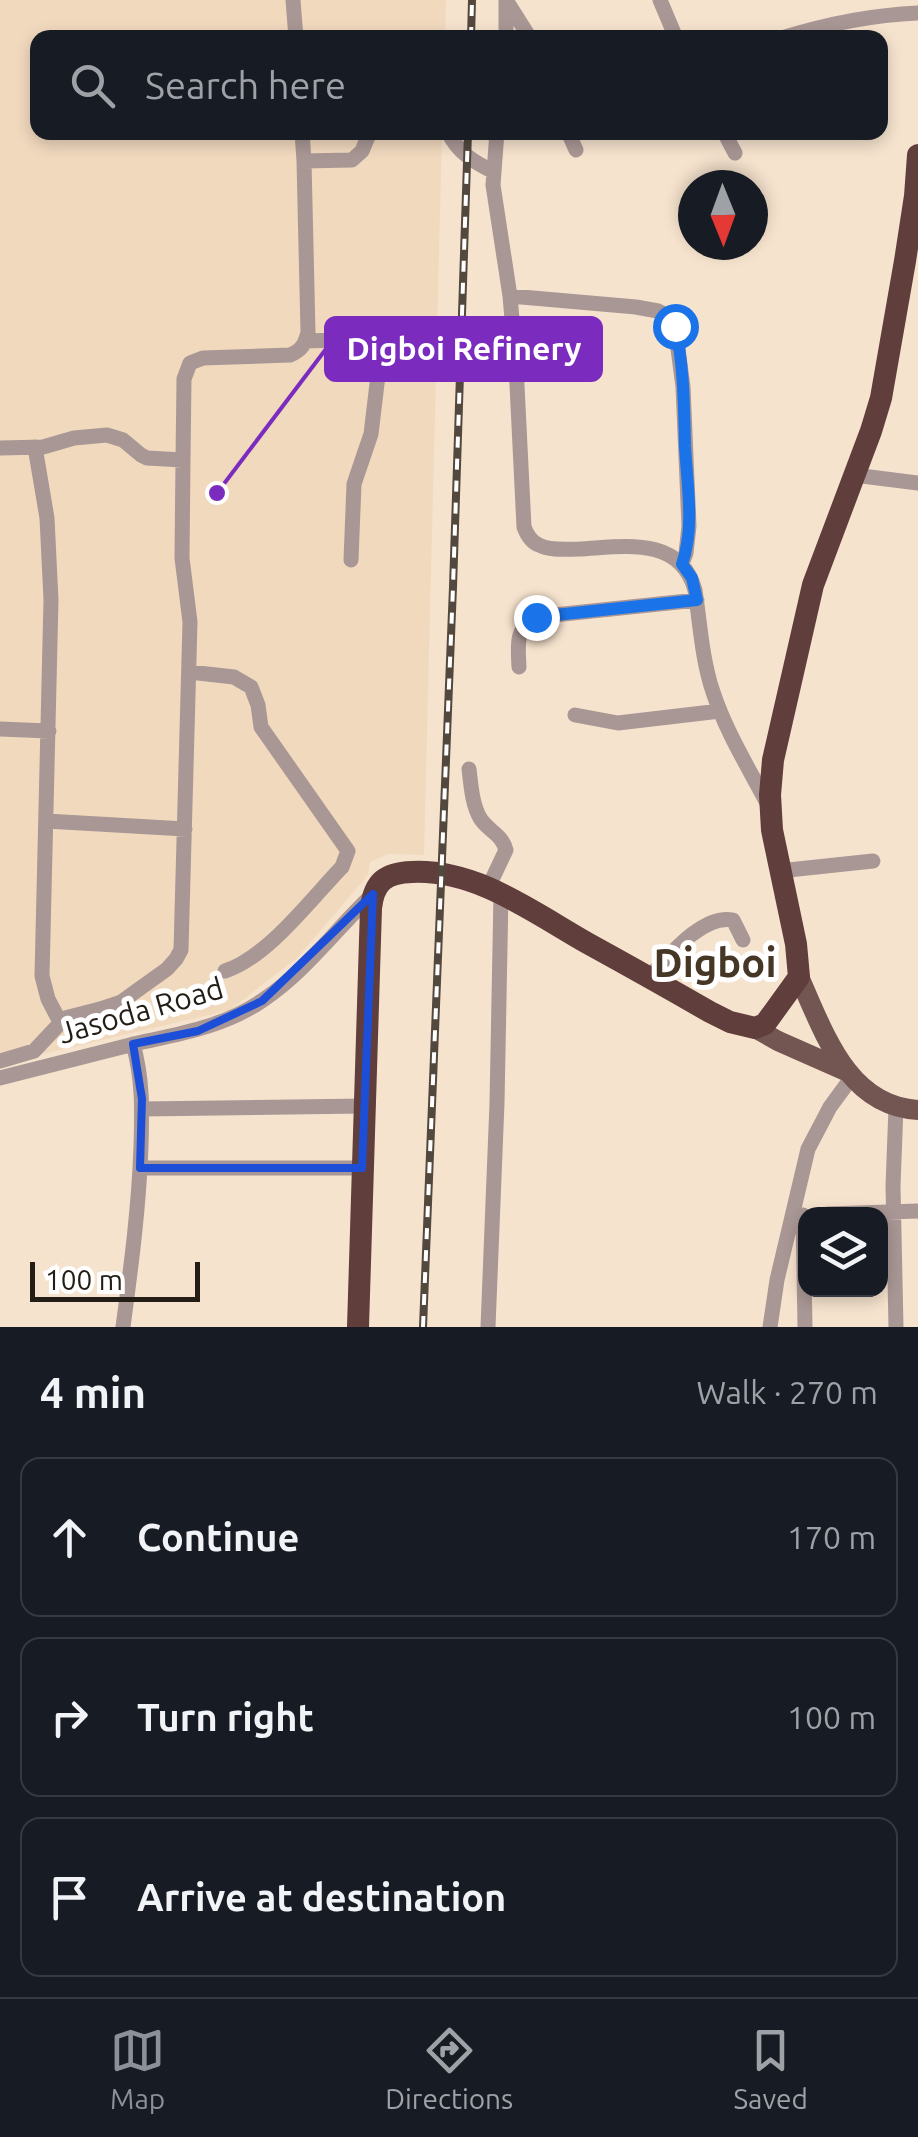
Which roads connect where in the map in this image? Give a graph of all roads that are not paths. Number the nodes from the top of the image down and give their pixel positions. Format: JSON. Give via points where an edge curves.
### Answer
{"nodes":[{"id":1,"x":293,"y":0,"type":"edge"},
{"id":2,"x":506,"y":0,"type":"edge"},
{"id":3,"x":660,"y":0,"type":"edge"},
{"id":4,"x":918,"y":14,"type":"edge"},
{"id":5,"x":295,"y":30,"type":"edge"},
{"id":6,"x":506,"y":30,"type":"edge"},
{"id":7,"x":525,"y":30,"type":"edge"},
{"id":8,"x":673,"y":30,"type":"edge"},
{"id":9,"x":806,"y":30,"type":"edge"},
{"id":10,"x":303,"y":140,"type":"edge"},
{"id":11,"x":367,"y":140,"type":"edge"},
{"id":12,"x":452,"y":140,"type":"edge"},
{"id":13,"x":499,"y":140,"type":"edge"},
{"id":14,"x":572,"y":140,"type":"edge"},
{"id":15,"x":728,"y":140,"type":"edge"},
{"id":16,"x":576,"y":150,"type":"dead end"},
{"id":17,"x":735,"y":153,"type":"dead end"},
{"id":18,"x":918,"y":154,"type":"edge"},
{"id":19,"x":304,"y":161,"type":"junction"},
{"id":20,"x":494,"y":172,"type":"junction"},
{"id":21,"x":916,"y":195,"type":"edge"},
{"id":22,"x":910,"y":278,"type":"edge"},
{"id":23,"x":510,"y":296,"type":"junction"},
{"id":24,"x":306,"y":342,"type":"junction"},
{"id":25,"x":35,"y":447,"type":"junction"},
{"id":26,"x":0,"y":448,"type":"edge"},
{"id":27,"x":183,"y":460,"type":"junction"},
{"id":28,"x":854,"y":474,"type":"junction"},
{"id":29,"x":918,"y":483,"type":"edge"},
{"id":30,"x":351,"y":560,"type":"dead end"},
{"id":31,"x":682,"y":564,"type":"junction"},
{"id":32,"x":697,"y":600,"type":"junction"},
{"id":33,"x":519,"y":666,"type":"dead end"},
{"id":34,"x":189,"y":672,"type":"junction"},
{"id":35,"x":720,"y":711,"type":"junction"},
{"id":36,"x":575,"y":716,"type":"dead end"},
{"id":37,"x":0,"y":730,"type":"edge"},
{"id":38,"x":49,"y":731,"type":"junction"},
{"id":39,"x":468,"y":769,"type":"dead end"},
{"id":40,"x":771,"y":810,"type":"junction"},
{"id":41,"x":46,"y":822,"type":"junction"},
{"id":42,"x":185,"y":830,"type":"junction"},
{"id":43,"x":874,"y":862,"type":"dead end"},
{"id":44,"x":778,"y":871,"type":"junction"},
{"id":45,"x":494,"y":891,"type":"junction"},
{"id":46,"x":373,"y":894,"type":"junction"},
{"id":47,"x":743,"y":940,"type":"dead end"},
{"id":48,"x":225,"y":971,"type":"dead end"},
{"id":49,"x":799,"y":977,"type":"junction"},
{"id":50,"x":649,"y":978,"type":"junction"},
{"id":51,"x":60,"y":1022,"type":"junction"},
{"id":52,"x":755,"y":1028,"type":"junction"},
{"id":53,"x":132,"y":1044,"type":"junction"},
{"id":54,"x":0,"y":1060,"type":"edge"},
{"id":55,"x":850,"y":1075,"type":"junction"},
{"id":56,"x":0,"y":1078,"type":"edge"},
{"id":57,"x":364,"y":1106,"type":"junction"},
{"id":58,"x":896,"y":1107,"type":"junction"},
{"id":59,"x":142,"y":1110,"type":"junction"},
{"id":60,"x":918,"y":1110,"type":"edge"},
{"id":61,"x":140,"y":1168,"type":"junction"},
{"id":62,"x":362,"y":1168,"type":"junction"},
{"id":63,"x":802,"y":1207,"type":"edge"},
{"id":64,"x":888,"y":1211,"type":"edge"},
{"id":65,"x":894,"y":1211,"type":"junction"},
{"id":66,"x":918,"y":1211,"type":"edge"},
{"id":67,"x":798,"y":1222,"type":"edge"},
{"id":68,"x":803,"y":1297,"type":"edge"},
{"id":69,"x":123,"y":1327,"type":"edge"},
{"id":70,"x":358,"y":1327,"type":"edge"},
{"id":71,"x":488,"y":1327,"type":"edge"},
{"id":72,"x":770,"y":1327,"type":"edge"},
{"id":73,"x":804,"y":1327,"type":"edge"},
{"id":74,"x":896,"y":1327,"type":"edge"}],
"edges":[{"from":1,"to":5,"type":"street"},
{"from":2,"to":6,"type":"street"},
{"from":2,"to":7,"type":"street"},
{"from":3,"to":8,"type":"street"},
{"from":4,"to":9,"type":"street"},
{"from":10,"to":19,"type":"street"},
{"from":11,"to":19,"type":"street","via":[[352,160]]},
{"from":12,"to":20,"type":"street"},
{"from":13,"to":20,"type":"street"},
{"from":14,"to":16,"type":"street"},
{"from":15,"to":17,"type":"street"},
{"from":18,"to":21,"type":"highway"},
{"from":19,"to":24,"type":"street"},
{"from":20,"to":23,"type":"street"},
{"from":21,"to":22,"type":"highway"},
{"from":22,"to":28,"type":"highway","via":[[881,398]]},
{"from":23,"to":31,"type":"street","via":[[529,538],[550,548],[654,549]]},
{"from":23,"to":31,"type":"street","via":[[636,307],[658,311],[675,326],[689,526]]},
{"from":24,"to":27,"type":"street","via":[[290,355],[190,363]]},
{"from":24,"to":30,"type":"street","via":[[368,340],[379,358],[371,434],[354,484]]},
{"from":25,"to":26,"type":"street"},
{"from":25,"to":27,"type":"street","via":[[107,434],[148,458]]},
{"from":25,"to":38,"type":"street","via":[[51,562]]},
{"from":27,"to":34,"type":"street"},
{"from":28,"to":29,"type":"street"},
{"from":28,"to":40,"type":"highway","via":[[813,585],[774,760]]},
{"from":31,"to":32,"type":"street"},
{"from":32,"to":33,"type":"street","via":[[536,617],[520,634]]},
{"from":32,"to":35,"type":"street"},
{"from":34,"to":42,"type":"street"},
{"from":34,"to":48,"type":"street","via":[[234,677],[251,687],[261,728],[348,851],[342,867],[261,951]]},
{"from":35,"to":36,"type":"street","via":[[618,724]]},
{"from":35,"to":40,"type":"street"},
{"from":37,"to":38,"type":"street"},
{"from":38,"to":41,"type":"street"},
{"from":39,"to":45,"type":"street","via":[[476,811],[506,850]]},
{"from":40,"to":44,"type":"highway"},
{"from":41,"to":42,"type":"street"},
{"from":41,"to":51,"type":"street","via":[[42,976]]},
{"from":42,"to":51,"type":"street","via":[[176,960],[121,1002]]},
{"from":43,"to":44,"type":"street"},
{"from":44,"to":49,"type":"highway"},
{"from":45,"to":46,"type":"highway","via":[[442,873],[412,872],[389,876]]},
{"from":45,"to":50,"type":"highway"},
{"from":45,"to":71,"type":"street","via":[[497,1103]]},
{"from":46,"to":53,"type":"street","name":"Jasoda Road","via":[[312,961],[262,1001],[198,1030]]},
{"from":46,"to":57,"type":"highway"},
{"from":47,"to":50,"type":"street","via":[[733,920],[724,919],[697,930]]},
{"from":49,"to":52,"type":"highway"},
{"from":49,"to":55,"type":"main road"},
{"from":50,"to":52,"type":"highway","via":[[730,1022]]},
{"from":51,"to":54,"type":"street","via":[[34,1051]]},
{"from":52,"to":55,"type":"main road"},
{"from":53,"to":56,"type":"street","name":"Jasoda Road"},
{"from":53,"to":59,"type":"street"},
{"from":55,"to":58,"type":"main road"},
{"from":55,"to":63,"type":"street","via":[[808,1148]]},
{"from":57,"to":59,"type":"street"},
{"from":57,"to":62,"type":"highway"},
{"from":58,"to":60,"type":"main road"},
{"from":58,"to":65,"type":"street"},
{"from":59,"to":61,"type":"street"},
{"from":61,"to":62,"type":"street"},
{"from":61,"to":69,"type":"street"},
{"from":62,"to":70,"type":"highway"},
{"from":64,"to":65,"type":"street"},
{"from":65,"to":66,"type":"street"},
{"from":65,"to":74,"type":"street"},
{"from":67,"to":72,"type":"street","via":[[777,1280]]},
{"from":68,"to":73,"type":"street"}]}
